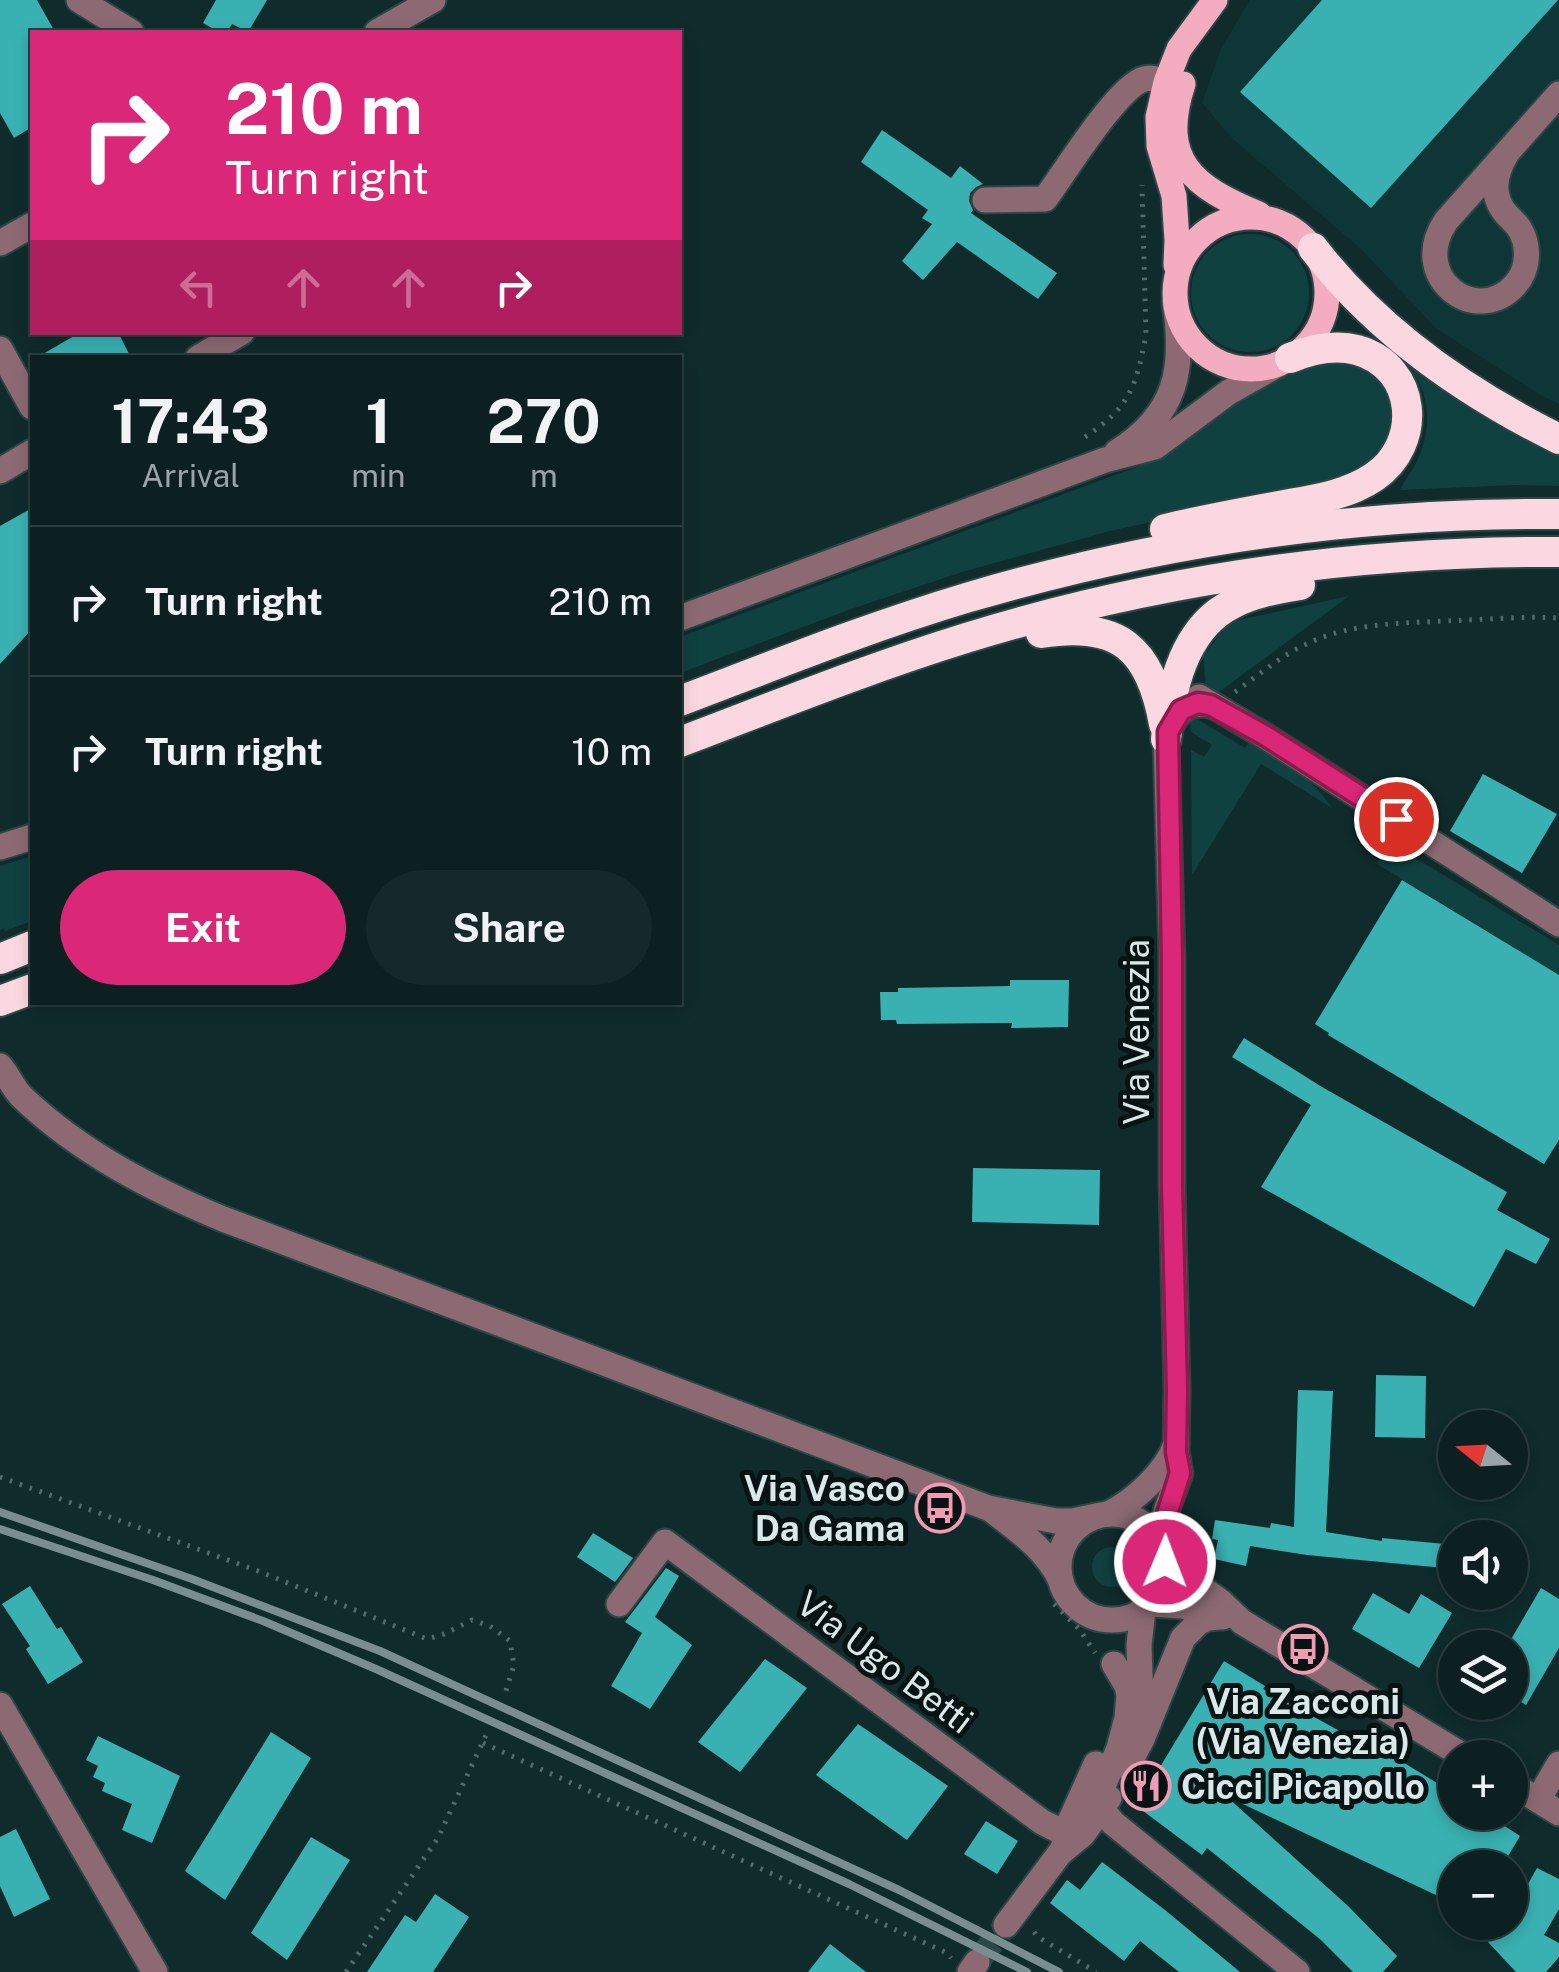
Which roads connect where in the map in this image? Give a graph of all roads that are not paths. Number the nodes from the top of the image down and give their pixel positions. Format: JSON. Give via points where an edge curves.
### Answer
{"nodes":[{"id":1,"x":79,"y":0,"type":"edge"},
{"id":2,"x":433,"y":0,"type":"edge"},
{"id":3,"x":1212,"y":5,"type":"edge"},
{"id":4,"x":128,"y":30,"type":"edge"},
{"id":5,"x":380,"y":30,"type":"edge"},
{"id":6,"x":1174,"y":85,"type":"junction"},
{"id":7,"x":1559,"y":94,"type":"edge"},
{"id":8,"x":1507,"y":153,"type":"junction"},
{"id":9,"x":985,"y":200,"type":"dead end"},
{"id":10,"x":1273,"y":220,"type":"junction"},
{"id":11,"x":30,"y":227,"type":"edge"},
{"id":12,"x":0,"y":244,"type":"edge"},
{"id":13,"x":1313,"y":248,"type":"junction"},
{"id":14,"x":1174,"y":296,"type":"junction"},
{"id":15,"x":237,"y":335,"type":"edge"},
{"id":16,"x":0,"y":349,"type":"edge"},
{"id":17,"x":203,"y":355,"type":"edge"},
{"id":18,"x":1284,"y":361,"type":"junction"},
{"id":19,"x":30,"y":403,"type":"edge"},
{"id":20,"x":1559,"y":438,"type":"edge"},
{"id":21,"x":30,"y":453,"type":"edge"},
{"id":22,"x":1104,"y":460,"type":"junction"},
{"id":23,"x":0,"y":471,"type":"edge"},
{"id":24,"x":1559,"y":514,"type":"edge"},
{"id":25,"x":1559,"y":554,"type":"edge"},
{"id":26,"x":966,"y":598,"type":"junction"},
{"id":27,"x":682,"y":617,"type":"edge"},
{"id":28,"x":1190,"y":648,"type":"junction"},
{"id":29,"x":806,"y":694,"type":"junction"},
{"id":30,"x":682,"y":700,"type":"edge"},
{"id":31,"x":1210,"y":705,"type":"junction"},
{"id":32,"x":1166,"y":739,"type":"junction"},
{"id":33,"x":682,"y":741,"type":"edge"},
{"id":34,"x":30,"y":838,"type":"edge"},
{"id":35,"x":0,"y":847,"type":"edge"},
{"id":36,"x":1559,"y":924,"type":"edge"},
{"id":37,"x":30,"y":989,"type":"edge"},
{"id":38,"x":0,"y":1001,"type":"edge"},
{"id":39,"x":0,"y":1066,"type":"edge"},
{"id":40,"x":10,"y":1092,"type":"edge"},
{"id":41,"x":1176,"y":1444,"type":"junction"},
{"id":42,"x":988,"y":1508,"type":"junction"},
{"id":43,"x":1102,"y":1515,"type":"junction"},
{"id":44,"x":1163,"y":1551,"type":"junction"},
{"id":45,"x":1064,"y":1598,"type":"junction"},
{"id":46,"x":619,"y":1604,"type":"dead end"},
{"id":47,"x":1146,"y":1607,"type":"junction"},
{"id":48,"x":1231,"y":1619,"type":"junction"},
{"id":49,"x":1107,"y":1664,"type":"junction"},
{"id":50,"x":0,"y":1705,"type":"edge"},
{"id":51,"x":1438,"y":1741,"type":"edge"},
{"id":52,"x":1559,"y":1764,"type":"edge"},
{"id":53,"x":1128,"y":1767,"type":"junction"},
{"id":54,"x":1548,"y":1806,"type":"edge"},
{"id":55,"x":1102,"y":1809,"type":"junction"},
{"id":56,"x":1063,"y":1844,"type":"junction"},
{"id":57,"x":1006,"y":1926,"type":"tunnel mouth"},
{"id":58,"x":156,"y":1972,"type":"edge"},
{"id":59,"x":1298,"y":1972,"type":"edge"}],
"edges":[{"from":1,"to":4,"type":"street"},
{"from":2,"to":5,"type":"street"},
{"from":3,"to":6,"type":"main road","via":[[1198,48]]},
{"from":6,"to":9,"type":"street","via":[[1140,80],[1117,100],[1045,200]]},
{"from":6,"to":10,"type":"main road","via":[[1176,132],[1190,174],[1224,200]]},
{"from":6,"to":14,"type":"main road","via":[[1158,116],[1160,154],[1174,196]]},
{"from":7,"to":8,"type":"street"},
{"from":8,"to":8,"type":"street","via":[[1438,234],[1434,248],[1439,277],[1475,300],[1504,294],[1524,271],[1524,239],[1496,194]]},
{"from":10,"to":13,"type":"main road"},
{"from":10,"to":14,"type":"main road","via":[[1236,218],[1201,234],[1180,265]]},
{"from":11,"to":12,"type":"street"},
{"from":13,"to":18,"type":"main road","via":[[1324,271],[1326,308],[1309,342]]},
{"from":13,"to":20,"type":"highway","via":[[1414,349]]},
{"from":14,"to":18,"type":"main road","via":[[1182,327],[1207,356],[1255,370]]},
{"from":14,"to":22,"type":"street","via":[[1179,355],[1168,401],[1150,425]]},
{"from":15,"to":17,"type":"street"},
{"from":16,"to":19,"type":"street"},
{"from":18,"to":22,"type":"street","via":[[1155,447]]},
{"from":18,"to":26,"type":"highway","via":[[1318,348],[1357,350],[1398,382],[1408,408],[1405,440],[1375,477],[1339,494],[1088,548]]},
{"from":21,"to":23,"type":"street"},
{"from":22,"to":27,"type":"street"},
{"from":24,"to":26,"type":"highway","via":[[1422,517],[1249,535],[1122,558]]},
{"from":25,"to":28,"type":"highway","via":[[1278,589],[1221,611]]},
{"from":25,"to":29,"type":"highway","via":[[1368,560],[1180,586],[1006,626]]},
{"from":26,"to":30,"type":"highway"},
{"from":28,"to":31,"type":"street","via":[[1186,678]]},
{"from":28,"to":32,"type":"highway","via":[[1176,680]]},
{"from":29,"to":32,"type":"highway","via":[[1030,635],[1084,630],[1119,640],[1138,654],[1158,695]]},
{"from":29,"to":33,"type":"highway"},
{"from":31,"to":32,"type":"street","via":[[1181,710]]},
{"from":31,"to":36,"type":"street"},
{"from":32,"to":41,"type":"street","name":"Via Venezia"},
{"from":34,"to":35,"type":"street"},
{"from":37,"to":38,"type":"highway"},
{"from":39,"to":40,"type":"street"},
{"from":40,"to":42,"type":"street","via":[[106,1160],[204,1211]]},
{"from":41,"to":43,"type":"street","via":[[1143,1490]]},
{"from":41,"to":44,"type":"street","name":"Via Venezia","via":[[1180,1473],[1166,1511]]},
{"from":42,"to":43,"type":"street","via":[[1065,1522]]},
{"from":42,"to":45,"type":"street","via":[[1041,1549]]},
{"from":43,"to":44,"type":"street","via":[[1144,1524]]},
{"from":43,"to":45,"type":"street","via":[[1074,1530],[1061,1552]]},
{"from":44,"to":47,"type":"street","name":"Via Venezia","via":[[1162,1584]]},
{"from":44,"to":48,"type":"street"},
{"from":45,"to":47,"type":"street","via":[[1091,1616],[1112,1620]]},
{"from":45,"to":49,"type":"street","name":"Via Venezia","via":[[1101,1634]]},
{"from":46,"to":56,"type":"street","name":"Via Ugo Betti","via":[[665,1542]]},
{"from":47,"to":48,"type":"street","via":[[1182,1606]]},
{"from":47,"to":53,"type":"street","name":"Via Venezia","via":[[1139,1645],[1140,1722]]},
{"from":48,"to":51,"type":"street"},
{"from":48,"to":53,"type":"street","via":[[1208,1618],[1183,1638]]},
{"from":49,"to":55,"type":"street","via":[[1129,1690],[1119,1748],[1102,1786]]},
{"from":49,"to":56,"type":"street","name":"Via Venezia","via":[[1118,1686],[1114,1716]]},
{"from":50,"to":58,"type":"street"},
{"from":52,"to":54,"type":"street"},
{"from":53,"to":55,"type":"street","name":"Via Venezia"},
{"from":55,"to":56,"type":"street","name":"Via Venezia","via":[[1077,1840]]},
{"from":55,"to":59,"type":"street"},
{"from":56,"to":57,"type":"street","name":"Via Venezia"}]}
